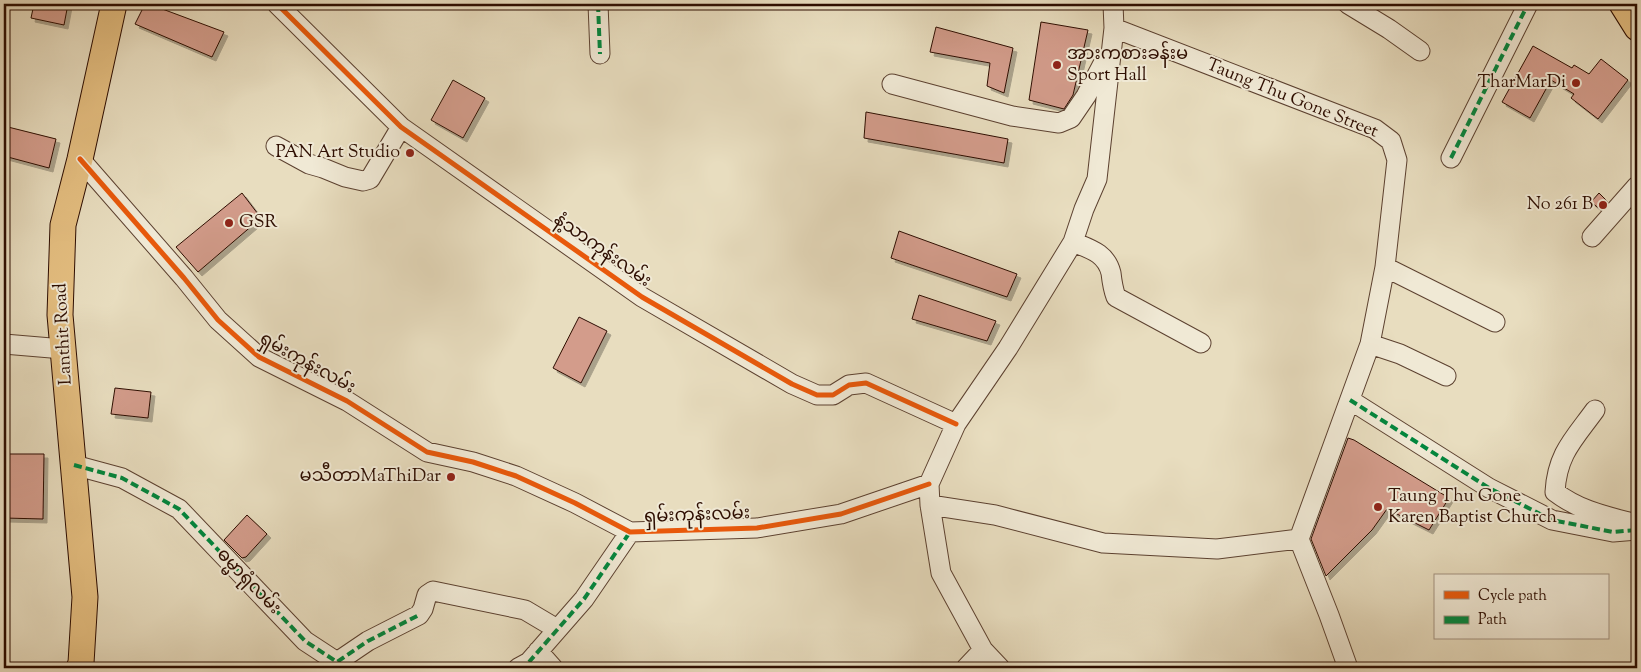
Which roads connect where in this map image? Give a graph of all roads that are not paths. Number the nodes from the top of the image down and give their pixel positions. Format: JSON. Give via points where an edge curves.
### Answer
{"nodes":[{"id":1,"x":114,"y":4,"type":"edge"},
{"id":2,"x":277,"y":4,"type":"edge"},
{"id":3,"x":598,"y":4,"type":"edge"},
{"id":4,"x":1113,"y":4,"type":"edge"},
{"id":5,"x":1348,"y":4,"type":"edge"},
{"id":6,"x":1528,"y":4,"type":"edge"},
{"id":7,"x":1622,"y":4,"type":"edge"},
{"id":8,"x":1114,"y":28,"type":"junction"},
{"id":9,"x":1637,"y":28,"type":"edge"},
{"id":10,"x":1111,"y":48,"type":"junction"},
{"id":11,"x":1420,"y":51,"type":"dead end"},
{"id":12,"x":600,"y":54,"type":"dead end"},
{"id":13,"x":892,"y":84,"type":"dead end"},
{"id":14,"x":401,"y":128,"type":"junction"},
{"id":15,"x":276,"y":146,"type":"dead end"},
{"id":16,"x":1451,"y":158,"type":"dead end"},
{"id":17,"x":80,"y":159,"type":"junction"},
{"id":18,"x":1637,"y":186,"type":"edge"},
{"id":19,"x":1592,"y":237,"type":"dead end"},
{"id":20,"x":1073,"y":242,"type":"junction"},
{"id":21,"x":1385,"y":267,"type":"junction"},
{"id":22,"x":1495,"y":322,"type":"dead end"},
{"id":23,"x":1201,"y":343,"type":"dead end"},
{"id":24,"x":4,"y":344,"type":"edge"},
{"id":25,"x":1370,"y":344,"type":"junction"},
{"id":26,"x":63,"y":349,"type":"junction"},
{"id":27,"x":1446,"y":376,"type":"dead end"},
{"id":28,"x":1350,"y":400,"type":"junction"},
{"id":29,"x":1595,"y":410,"type":"dead end"},
{"id":30,"x":956,"y":424,"type":"junction"},
{"id":31,"x":74,"y":465,"type":"junction"},
{"id":32,"x":929,"y":484,"type":"junction"},
{"id":33,"x":930,"y":505,"type":"junction"},
{"id":34,"x":1637,"y":524,"type":"edge"},
{"id":35,"x":1637,"y":530,"type":"edge"},
{"id":36,"x":630,"y":532,"type":"junction"},
{"id":37,"x":1299,"y":539,"type":"junction"},
{"id":38,"x":558,"y":629,"type":"junction"},
{"id":39,"x":983,"y":650,"type":"junction"},
{"id":40,"x":538,"y":652,"type":"junction"},
{"id":41,"x":339,"y":665,"type":"edge"},
{"id":42,"x":79,"y":668,"type":"edge"},
{"id":43,"x":518,"y":668,"type":"edge"},
{"id":44,"x":553,"y":668,"type":"edge"},
{"id":45,"x":966,"y":668,"type":"edge"},
{"id":46,"x":1000,"y":668,"type":"edge"},
{"id":47,"x":1348,"y":668,"type":"edge"}],
"edges":[{"from":1,"to":17,"type":"main road","name":"Lanthit Road"},
{"from":2,"to":14,"type":"street","name":"နံ့သာကုန်းလမ်း"},
{"from":3,"to":12,"type":"street"},
{"from":4,"to":8,"type":"street"},
{"from":5,"to":11,"type":"street"},
{"from":6,"to":16,"type":"street"},
{"from":7,"to":9,"type":"main road"},
{"from":8,"to":10,"type":"street"},
{"from":8,"to":21,"type":"street","name":"Taung Thu Gone Street","via":[[1375,129],[1391,141],[1398,160]]},
{"from":10,"to":13,"type":"street","via":[[1071,118],[1059,123],[1012,116]]},
{"from":10,"to":20,"type":"street","via":[[1097,179]]},
{"from":14,"to":15,"type":"street","via":[[370,179],[363,181],[309,164]]},
{"from":14,"to":30,"type":"street","name":"နံ့သာကုန်းလမ်း","via":[[642,297],[792,384],[817,395],[832,395],[849,385],[866,383]]},
{"from":17,"to":26,"type":"main road","name":"Lanthit Road","via":[[63,225],[60,315]]},
{"from":17,"to":36,"type":"street","name":"ရှမ်းကုန်းလမ်း","via":[[218,320],[258,357],[347,401],[427,452],[516,476]]},
{"from":18,"to":19,"type":"street"},
{"from":20,"to":23,"type":"street","via":[[1097,251],[1109,266],[1116,297]]},
{"from":20,"to":30,"type":"street","via":[[1008,348]]},
{"from":21,"to":22,"type":"street"},
{"from":21,"to":25,"type":"street","name":"Taung Thu Gone Street"},
{"from":24,"to":26,"type":"street"},
{"from":25,"to":27,"type":"street"},
{"from":25,"to":28,"type":"street","name":"Taung Thu Gone Street"},
{"from":26,"to":31,"type":"main road","name":"Lanthit Road"},
{"from":28,"to":35,"type":"street","via":[[1489,488],[1552,520],[1613,532]]},
{"from":28,"to":37,"type":"street","name":"Taung Thu Gone Street"},
{"from":29,"to":34,"type":"street","via":[[1566,449],[1556,474],[1555,492],[1570,503],[1592,512]]},
{"from":30,"to":32,"type":"street"},
{"from":31,"to":41,"type":"street","name":"ဓမ္မာရုံလမ်း","via":[[122,478],[179,509],[305,641]]},
{"from":31,"to":42,"type":"main road","name":"Lanthit Road","via":[[85,597]]},
{"from":32,"to":33,"type":"street"},
{"from":32,"to":36,"type":"street","name":"ရှမ်းကုန်းလမ်း","via":[[841,514],[757,528]]},
{"from":33,"to":37,"type":"street","via":[[995,515],[1103,543],[1217,549]]},
{"from":33,"to":39,"type":"street","via":[[941,573]]},
{"from":36,"to":38,"type":"street","via":[[584,599]]},
{"from":37,"to":47,"type":"street"},
{"from":38,"to":40,"type":"street"},
{"from":38,"to":41,"type":"street","name":"ဓမ္မာရုံလမ်း","via":[[525,610],[433,591],[426,595],[419,615],[368,641]]},
{"from":39,"to":45,"type":"street"},
{"from":39,"to":46,"type":"street"},
{"from":40,"to":43,"type":"street"},
{"from":40,"to":44,"type":"street"}]}
